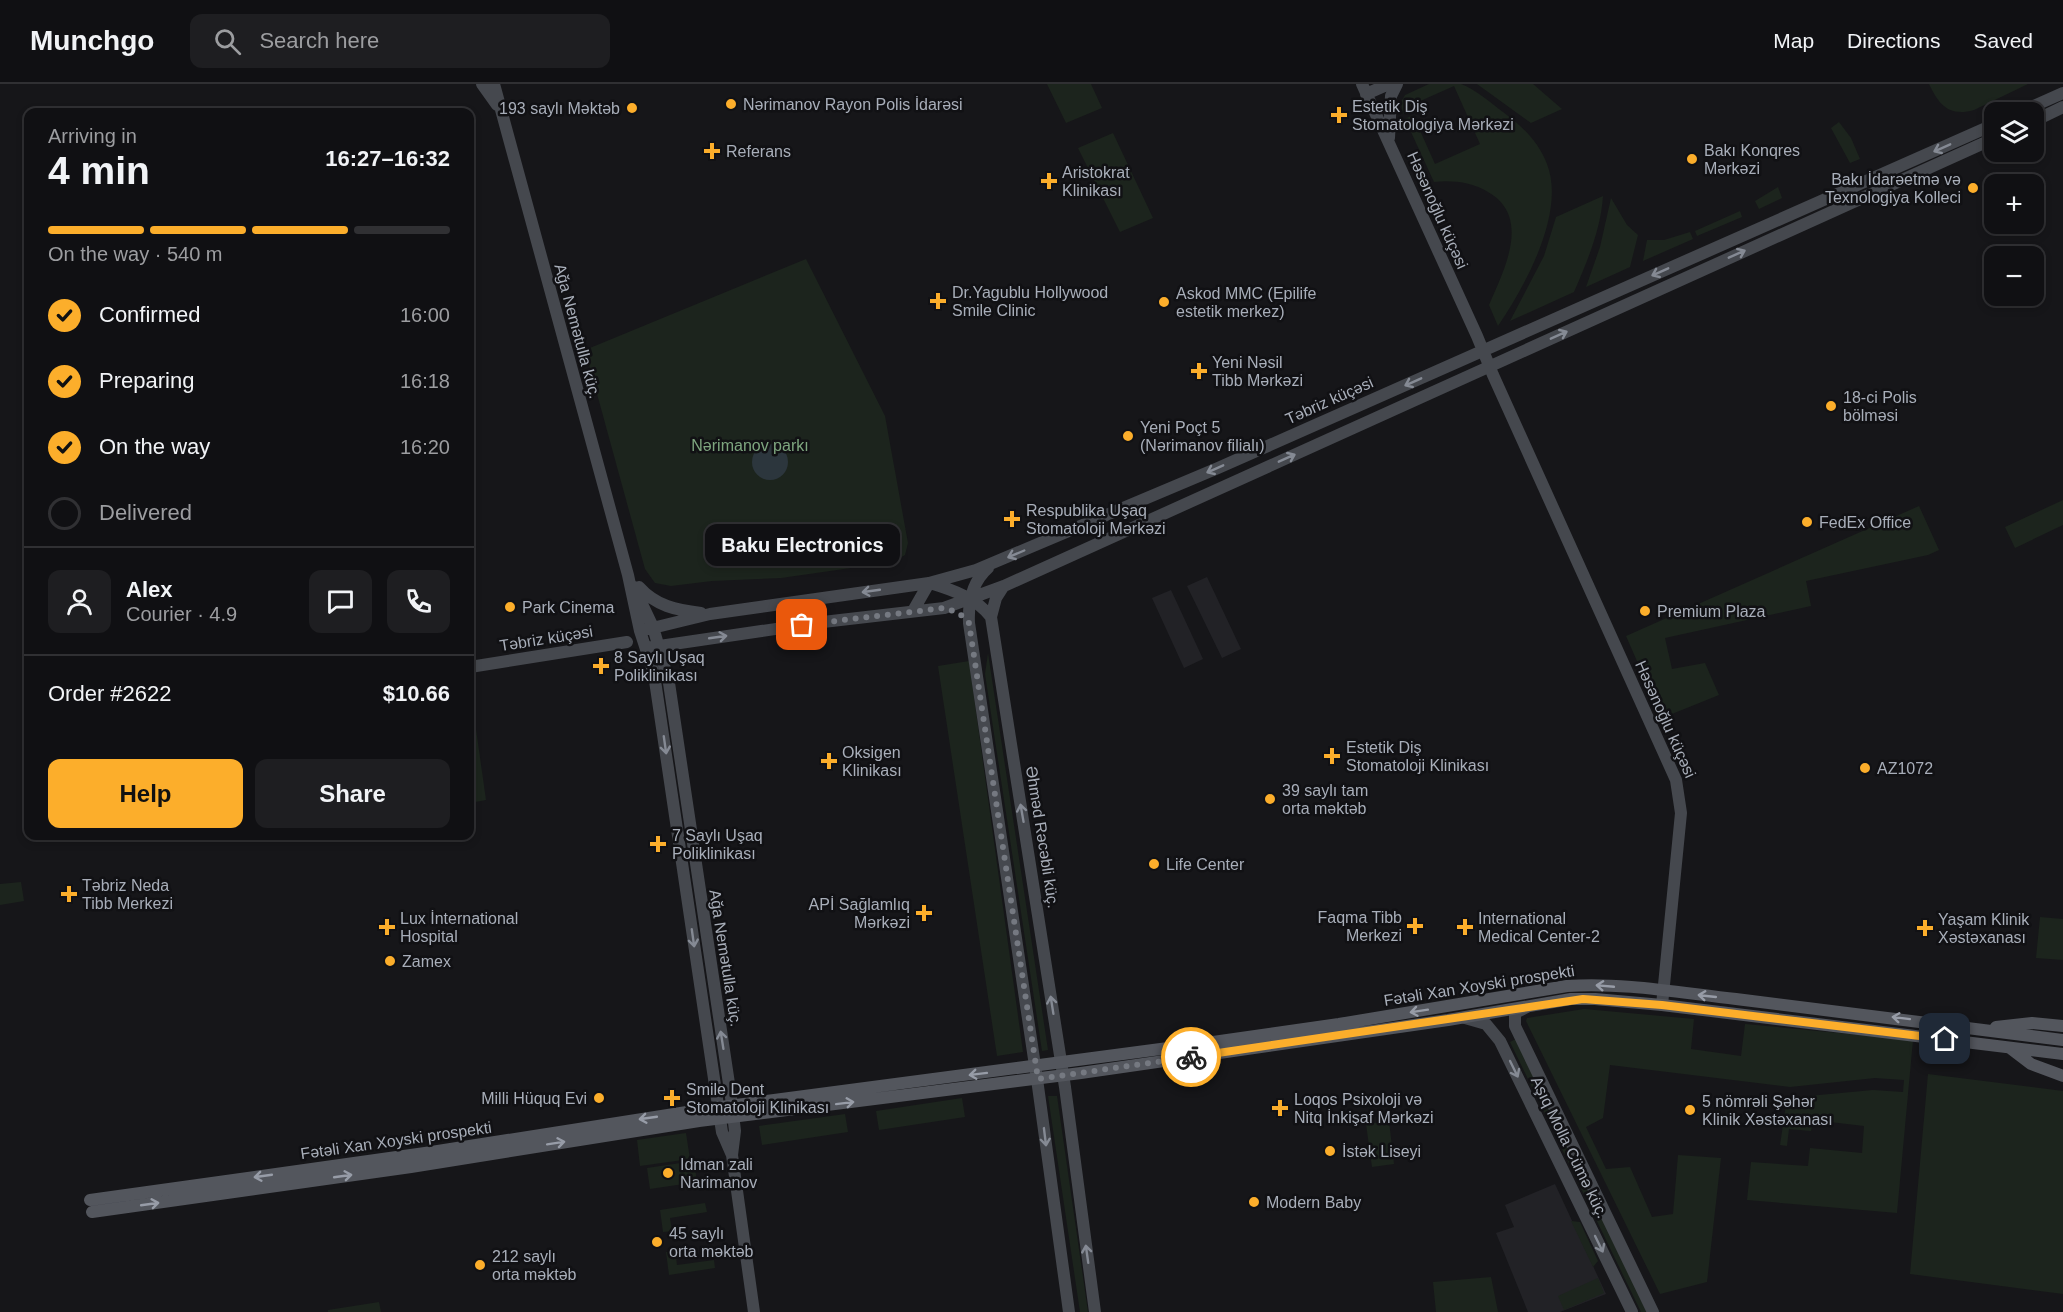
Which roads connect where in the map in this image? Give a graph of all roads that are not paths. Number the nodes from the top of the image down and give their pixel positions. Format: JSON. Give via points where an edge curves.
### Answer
{"nodes":[{"id":1,"x":482,"y":84,"type":"edge"},
{"id":2,"x":503,"y":84,"type":"edge"},
{"id":3,"x":1389,"y":84,"type":"edge"},
{"id":4,"x":1397,"y":84,"type":"edge"},
{"id":5,"x":1364,"y":89,"type":"edge"},
{"id":6,"x":496,"y":90,"type":"edge"},
{"id":7,"x":2063,"y":93,"type":"edge"},
{"id":8,"x":2043,"y":102,"type":"edge"},
{"id":9,"x":2063,"y":107,"type":"edge"},
{"id":10,"x":501,"y":109,"type":"junction"},
{"id":11,"x":2044,"y":116,"type":"edge"},
{"id":12,"x":1984,"y":129,"type":"edge"},
{"id":13,"x":1389,"y":142,"type":"junction"},
{"id":14,"x":1984,"y":143,"type":"edge"},
{"id":15,"x":1483,"y":350,"type":"junction"},
{"id":16,"x":1490,"y":367,"type":"junction"},
{"id":17,"x":994,"y":563,"type":"junction"},
{"id":18,"x":628,"y":575,"type":"junction"},
{"id":19,"x":929,"y":583,"type":"junction"},
{"id":20,"x":1004,"y":586,"type":"junction"},
{"id":21,"x":970,"y":599,"type":"junction"},
{"id":22,"x":777,"y":604,"type":"junction"},
{"id":23,"x":944,"y":608,"type":"junction"},
{"id":24,"x":913,"y":611,"type":"junction"},
{"id":25,"x":710,"y":614,"type":"junction"},
{"id":26,"x":991,"y":617,"type":"junction"},
{"id":27,"x":969,"y":623,"type":"junction"},
{"id":28,"x":653,"y":627,"type":"junction"},
{"id":29,"x":782,"y":628,"type":"junction"},
{"id":30,"x":640,"y":631,"type":"junction"},
{"id":31,"x":627,"y":642,"type":"dead end"},
{"id":32,"x":660,"y":646,"type":"junction"},
{"id":33,"x":646,"y":648,"type":"junction"},
{"id":34,"x":474,"y":666,"type":"edge"},
{"id":35,"x":1664,"y":992,"type":"junction"},
{"id":36,"x":1662,"y":1005,"type":"junction"},
{"id":37,"x":1528,"y":1006,"type":"junction"},
{"id":38,"x":1460,"y":1018,"type":"junction"},
{"id":39,"x":2063,"y":1026,"type":"edge"},
{"id":40,"x":1980,"y":1029,"type":"junction"},
{"id":41,"x":1518,"y":1032,"type":"junction"},
{"id":42,"x":2063,"y":1040,"type":"edge"},
{"id":43,"x":1500,"y":1041,"type":"junction"},
{"id":44,"x":2009,"y":1047,"type":"junction"},
{"id":45,"x":2063,"y":1054,"type":"edge"},
{"id":46,"x":1036,"y":1066,"type":"junction"},
{"id":47,"x":1063,"y":1075,"type":"junction"},
{"id":48,"x":2063,"y":1076,"type":"edge"},
{"id":49,"x":737,"y":1108,"type":"junction"},
{"id":50,"x":714,"y":1111,"type":"junction"},
{"id":51,"x":732,"y":1155,"type":"junction"},
{"id":52,"x":91,"y":1206,"type":"dead end"},
{"id":53,"x":754,"y":1312,"type":"edge"},
{"id":54,"x":1069,"y":1312,"type":"edge"},
{"id":55,"x":1095,"y":1312,"type":"edge"},
{"id":56,"x":1632,"y":1312,"type":"edge"},
{"id":57,"x":1653,"y":1312,"type":"edge"}],
"edges":[{"from":1,"to":10,"type":"main road"},
{"from":2,"to":10,"type":"main road"},
{"from":3,"to":5,"type":"main road"},
{"from":4,"to":13,"type":"main road","via":[[1389,110]]},
{"from":5,"to":13,"type":"main road","name":"Həsənoğlu küçəsi"},
{"from":6,"to":10,"type":"main road","name":"Ağa Nemətulla küç."},
{"from":7,"to":8,"type":"main road"},
{"from":9,"to":11,"type":"main road"},
{"from":10,"to":18,"type":"main road","name":"Ağa Nemətulla küç."},
{"from":12,"to":15,"type":"main road","name":"Təbriz küçəsi","one_way":true},
{"from":13,"to":15,"type":"main road","name":"Həsənoğlu küçəsi"},
{"from":16,"to":14,"type":"main road","one_way":true},
{"from":15,"to":16,"type":"main road","name":"Həsənoğlu küçəsi"},
{"from":15,"to":17,"type":"main road","name":"Təbriz küçəsi","one_way":true},
{"from":20,"to":16,"type":"main road","one_way":true},
{"from":16,"to":35,"type":"main road","name":"Həsənoğlu küçəsi","via":[[1676,780],[1681,813]]},
{"from":17,"to":19,"type":"main road","name":"Təbriz küçəsi"},
{"from":17,"to":21,"type":"main road","via":[[978,579]]},
{"from":18,"to":25,"type":"main road","via":[[660,605]]},
{"from":18,"to":28,"type":"main road","name":"Ağa Nemətulla küç."},
{"from":18,"to":30,"type":"main road","name":"Ağa Nemətulla küç."},
{"from":19,"to":21,"type":"main road"},
{"from":19,"to":22,"type":"main road","name":"Təbriz küçəsi","one_way":true},
{"from":19,"to":24,"type":"main road"},
{"from":20,"to":21,"type":"main road"},
{"from":20,"to":26,"type":"main road","via":[[993,604]]},
{"from":21,"to":23,"type":"main road"},
{"from":21,"to":26,"type":"main road"},
{"from":21,"to":27,"type":"main road"},
{"from":22,"to":25,"type":"main road","name":"Təbriz küçəsi"},
{"from":22,"to":29,"type":"main road","via":[[765,615],[767,623]]},
{"from":23,"to":24,"type":"main road"},
{"from":23,"to":27,"type":"main road","via":[[959,613]]},
{"from":24,"to":29,"type":"main road"},
{"from":25,"to":28,"type":"main road","name":"Təbriz küçəsi"},
{"from":47,"to":26,"type":"main road","name":"Əhməd Rəcəbli küç.","one_way":true},
{"from":27,"to":46,"type":"main road"},
{"from":28,"to":30,"type":"main road","name":"Təbriz küçəsi"},
{"from":28,"to":32,"type":"main road","name":"Ağa Nemətulla küç."},
{"from":32,"to":29,"type":"main road","one_way":true},
{"from":30,"to":33,"type":"main road","name":"Ağa Nemətulla küç."},
{"from":31,"to":34,"type":"main road","name":"Təbriz küçəsi"},
{"from":32,"to":33,"type":"main road"},
{"from":49,"to":32,"type":"main road","name":"Ağa Nemətulla küç.","one_way":true},
{"from":33,"to":50,"type":"main road","name":"Ağa Nemətulla küç.","one_way":true,"via":[[654,674]]},
{"from":35,"to":36,"type":"main road","name":"Həsənoğlu küçəsi"},
{"from":40,"to":35,"type":"main road","name":"Fətəli Xan Xoyski prospekti","one_way":true},
{"from":35,"to":47,"type":"main road","name":"Fətəli Xan Xoyski prospekti","one_way":true,"via":[[1567,986],[1340,1024],[1080,1061]]},
{"from":36,"to":37,"type":"main road","name":"Fətəli Xan Xoyski prospekti","via":[[1583,999]]},
{"from":36,"to":44,"type":"main road","name":"Fətəli Xan Xoyski prospekti"},
{"from":37,"to":38,"type":"main road","name":"Fətəli Xan Xoyski prospekti"},
{"from":37,"to":41,"type":"main road","via":[[1514,1017]]},
{"from":38,"to":43,"type":"main road","name":"Aşıq Molla Cümə küç.","via":[[1486,1024]]},
{"from":38,"to":47,"type":"main road","name":"Fətəli Xan Xoyski prospekti"},
{"from":39,"to":40,"type":"main road","via":[[2032,1023]]},
{"from":40,"to":42,"type":"main road","name":"Fətəli Xan Xoyski prospekti"},
{"from":41,"to":43,"type":"main road"},
{"from":41,"to":57,"type":"main road","name":"Aşıq Molla Cümə küç."},
{"from":43,"to":56,"type":"main road","name":"Aşıq Molla Cümə küç.","one_way":true},
{"from":44,"to":45,"type":"main road","name":"Fətəli Xan Xoyski prospekti"},
{"from":44,"to":48,"type":"main road","via":[[2031,1064]]},
{"from":46,"to":47,"type":"main road"},
{"from":46,"to":49,"type":"main road","one_way":true},
{"from":49,"to":46,"type":"main road","one_way":true,"via":[[1016,1082]]},
{"from":46,"to":54,"type":"main road","one_way":true},
{"from":55,"to":47,"type":"main road","name":"Əhməd Rəcəbli küç.","one_way":true},
{"from":49,"to":50,"type":"main road","name":"Fətəli Xan Xoyski prospekti"},
{"from":49,"to":51,"type":"main road","name":"Ağa Nemətulla küç."},
{"from":50,"to":51,"type":"main road","name":"Ağa Nemətulla küç."},
{"from":50,"to":52,"type":"main road","name":"Fətəli Xan Xoyski prospekti"},
{"from":51,"to":53,"type":"main road"}]}
